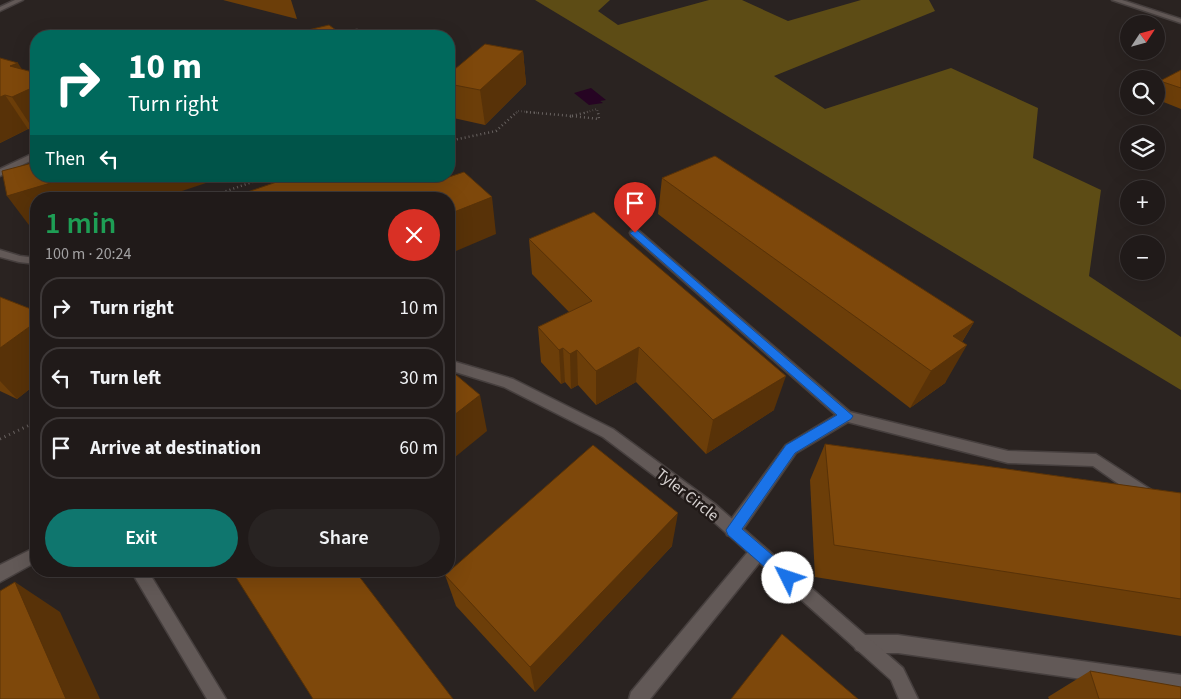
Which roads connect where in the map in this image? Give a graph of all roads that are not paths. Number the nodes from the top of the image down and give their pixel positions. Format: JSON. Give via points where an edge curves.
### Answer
{"nodes":[{"id":1,"x":20,"y":0,"type":"edge"},
{"id":2,"x":1115,"y":0,"type":"edge"},
{"id":3,"x":0,"y":9,"type":"edge"},
{"id":4,"x":1181,"y":20,"type":"edge"},
{"id":5,"x":30,"y":158,"type":"edge"},
{"id":6,"x":0,"y":173,"type":"edge"},
{"id":7,"x":635,"y":233,"type":"dead end"},
{"id":8,"x":0,"y":253,"type":"edge"},
{"id":9,"x":30,"y":261,"type":"edge"},
{"id":10,"x":455,"y":367,"type":"edge"},
{"id":11,"x":846,"y":416,"type":"junction"},
{"id":12,"x":1158,"y":503,"type":"edge"},
{"id":13,"x":733,"y":530,"type":"junction"},
{"id":14,"x":758,"y":552,"type":"junction"},
{"id":15,"x":30,"y":557,"type":"edge"},
{"id":16,"x":0,"y":574,"type":"edge"},
{"id":17,"x":143,"y":577,"type":"edge"},
{"id":18,"x":862,"y":644,"type":"junction"},
{"id":19,"x":1181,"y":684,"type":"edge"},
{"id":20,"x":217,"y":699,"type":"edge"},
{"id":21,"x":638,"y":699,"type":"edge"},
{"id":22,"x":909,"y":699,"type":"edge"}],
"edges":[{"from":1,"to":3,"type":"street"},
{"from":2,"to":4,"type":"street"},
{"from":5,"to":6,"type":"street"},
{"from":7,"to":11,"type":"street"},
{"from":8,"to":9,"type":"street"},
{"from":10,"to":13,"type":"street","name":"Tyler Circle","via":[[508,383],[608,433]]},
{"from":11,"to":12,"type":"street","via":[[1008,458],[1096,460]]},
{"from":11,"to":13,"type":"street","via":[[791,449]]},
{"from":13,"to":14,"type":"street","name":"Tyler Circle"},
{"from":14,"to":18,"type":"street","name":"Tyler Circle"},
{"from":14,"to":21,"type":"street"},
{"from":15,"to":16,"type":"street"},
{"from":17,"to":20,"type":"street"},
{"from":18,"to":19,"type":"street","via":[[898,644]]},
{"from":18,"to":22,"type":"street","name":"Tyler Circle","via":[[897,674]]}]}
